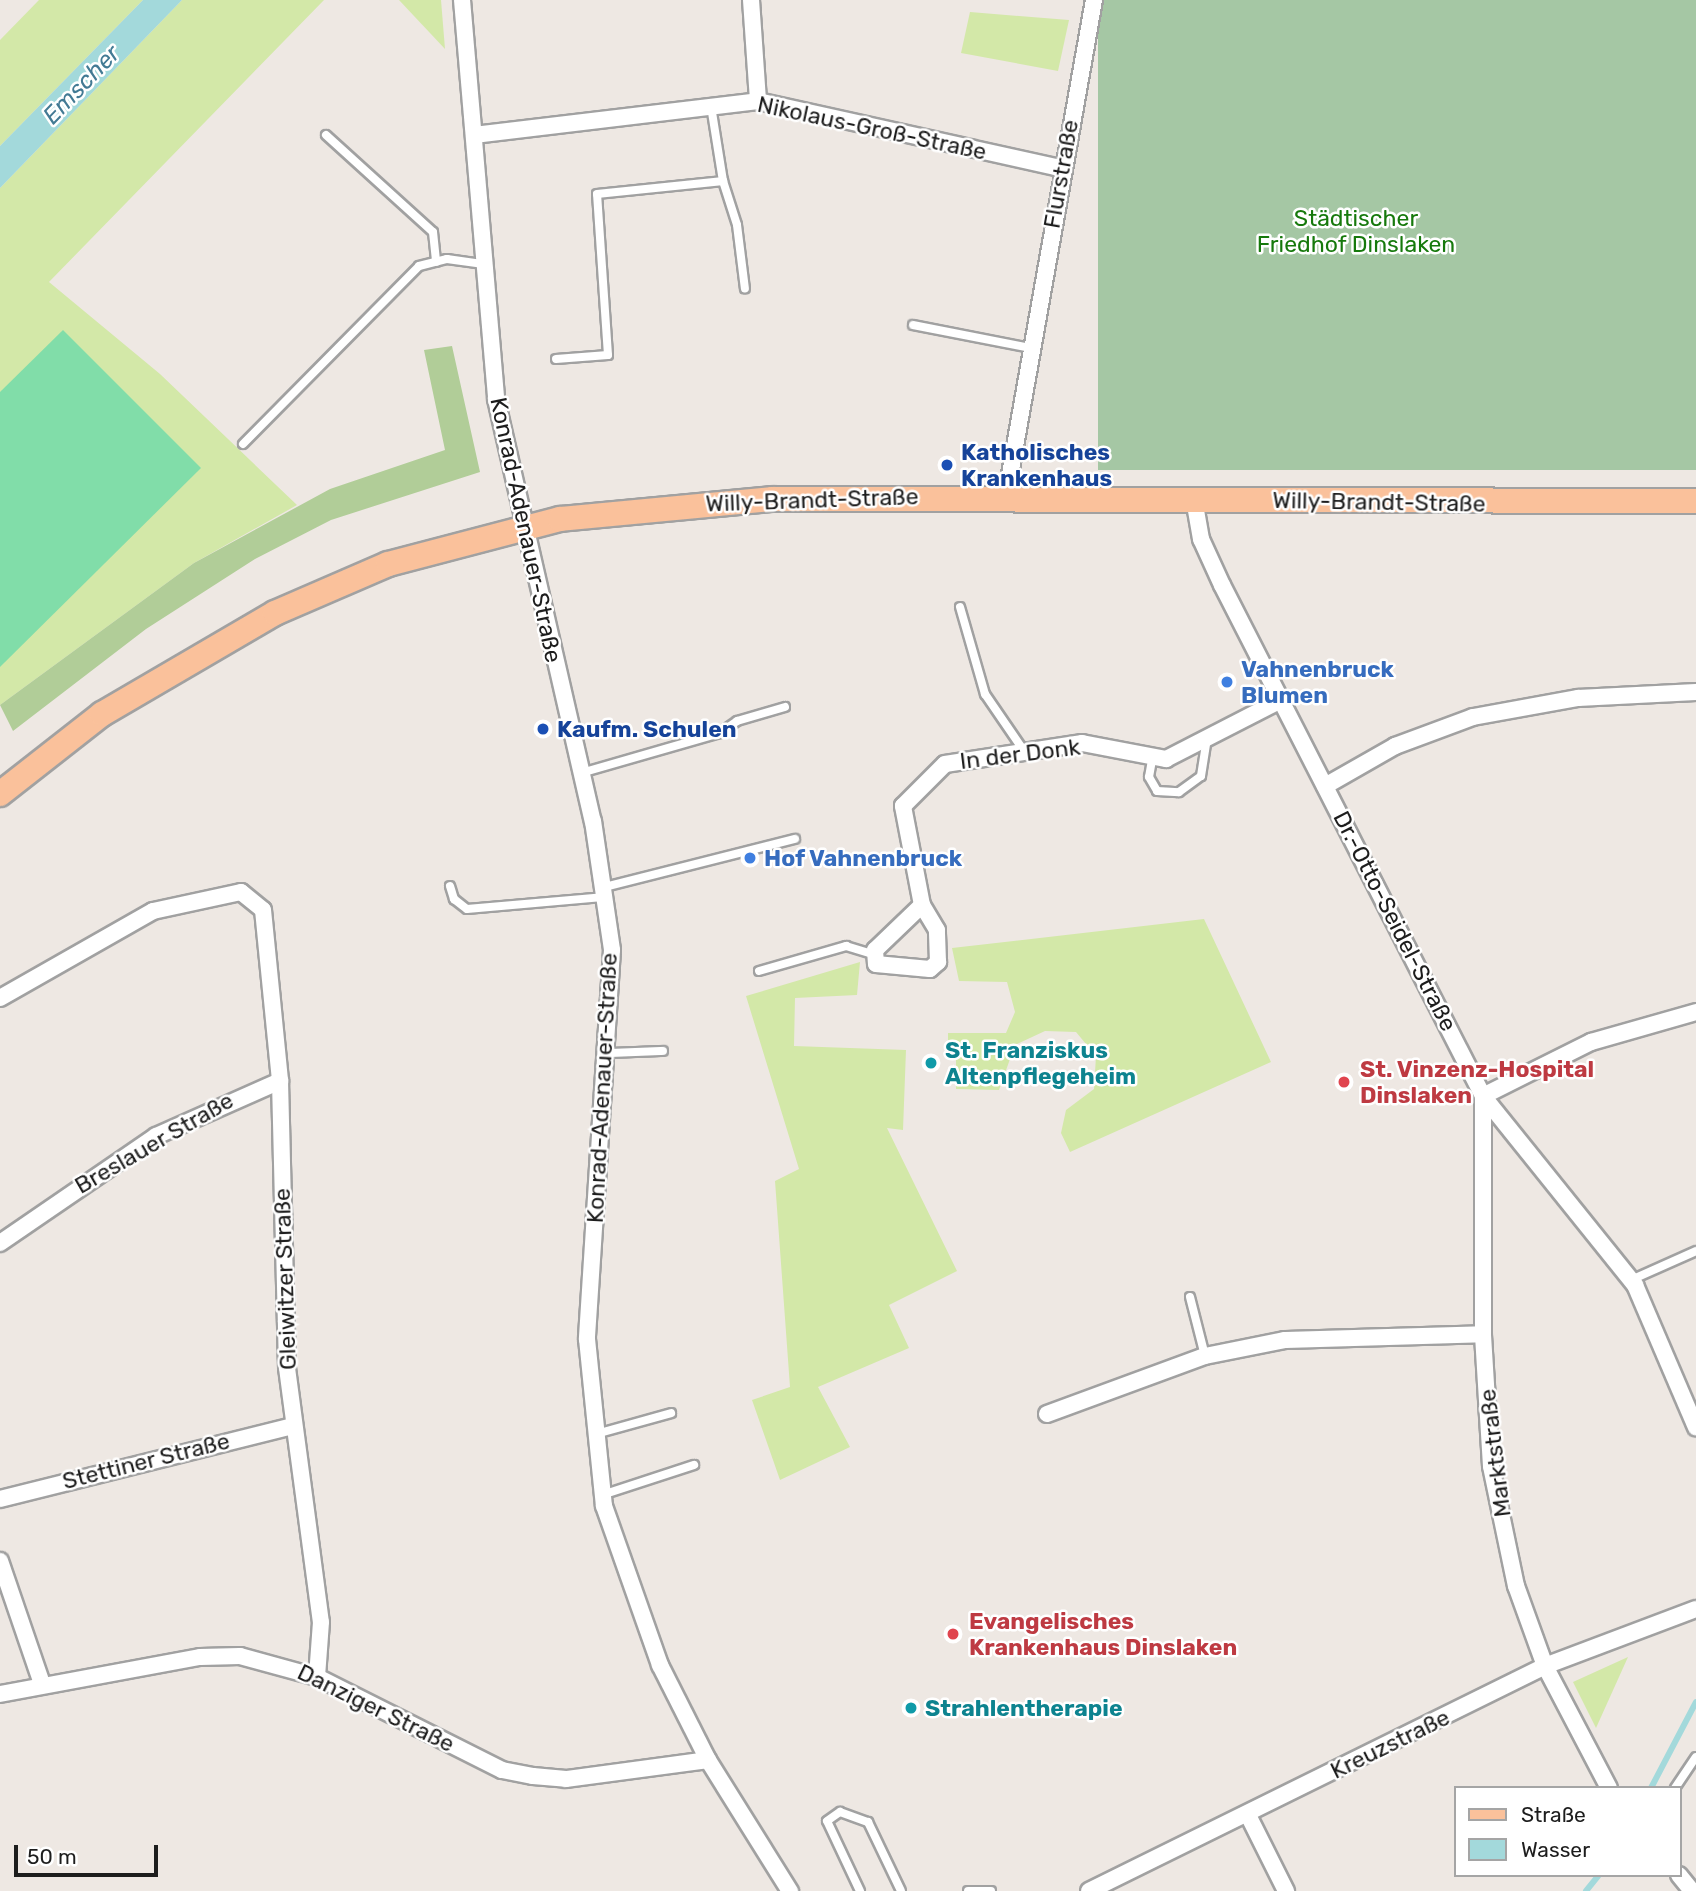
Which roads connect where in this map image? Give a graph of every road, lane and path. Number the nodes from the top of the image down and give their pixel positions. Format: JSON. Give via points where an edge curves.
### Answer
{"nodes":[{"id":1,"x":462,"y":0,"type":"edge"},
{"id":2,"x":751,"y":0,"type":"edge"},
{"id":3,"x":1094,"y":0,"type":"edge"},
{"id":4,"x":758,"y":101,"type":"junction"},
{"id":5,"x":711,"y":106,"type":"junction"},
{"id":6,"x":326,"y":135,"type":"dead end"},
{"id":7,"x":474,"y":135,"type":"junction"},
{"id":8,"x":1061,"y":168,"type":"junction"},
{"id":9,"x":723,"y":181,"type":"junction"},
{"id":10,"x":436,"y":262,"type":"junction"},
{"id":11,"x":484,"y":264,"type":"junction"},
{"id":12,"x":745,"y":289,"type":"dead end"},
{"id":13,"x":913,"y":325,"type":"dead end"},
{"id":14,"x":1030,"y":348,"type":"junction"},
{"id":15,"x":556,"y":359,"type":"dead end"},
{"id":16,"x":243,"y":444,"type":"dead end"},
{"id":17,"x":1006,"y":497,"type":"junction"},
{"id":18,"x":1194,"y":499,"type":"junction"},
{"id":19,"x":1696,"y":500,"type":"edge"},
{"id":20,"x":522,"y":527,"type":"junction"},
{"id":21,"x":960,"y":607,"type":"dead end"},
{"id":22,"x":1696,"y":692,"type":"edge"},
{"id":23,"x":1281,"y":700,"type":"junction"},
{"id":24,"x":785,"y":707,"type":"dead end"},
{"id":25,"x":1206,"y":743,"type":"junction"},
{"id":26,"x":1024,"y":751,"type":"junction"},
{"id":27,"x":1152,"y":760,"type":"junction"},
{"id":28,"x":581,"y":773,"type":"junction"},
{"id":29,"x":1325,"y":786,"type":"junction"},
{"id":30,"x":0,"y":794,"type":"edge"},
{"id":31,"x":795,"y":839,"type":"dead end"},
{"id":32,"x":450,"y":886,"type":"dead end"},
{"id":33,"x":606,"y":892,"type":"junction"},
{"id":34,"x":922,"y":905,"type":"junction"},
{"id":35,"x":875,"y":955,"type":"junction"},
{"id":36,"x":759,"y":971,"type":"dead end"},
{"id":37,"x":0,"y":998,"type":"edge"},
{"id":38,"x":1696,"y":1012,"type":"edge"},
{"id":39,"x":663,"y":1051,"type":"dead end"},
{"id":40,"x":608,"y":1053,"type":"junction"},
{"id":41,"x":280,"y":1081,"type":"junction"},
{"id":42,"x":1483,"y":1096,"type":"junction"},
{"id":43,"x":0,"y":1243,"type":"edge"},
{"id":44,"x":1696,"y":1251,"type":"edge"},
{"id":45,"x":1631,"y":1279,"type":"junction"},
{"id":46,"x":1190,"y":1297,"type":"dead end"},
{"id":47,"x":1483,"y":1334,"type":"junction"},
{"id":48,"x":1205,"y":1356,"type":"junction"},
{"id":49,"x":671,"y":1413,"type":"dead end"},
{"id":50,"x":1047,"y":1413,"type":"dead end"},
{"id":51,"x":292,"y":1426,"type":"junction"},
{"id":52,"x":1696,"y":1427,"type":"edge"},
{"id":53,"x":592,"y":1435,"type":"junction"},
{"id":54,"x":694,"y":1465,"type":"dead end"},
{"id":55,"x":603,"y":1495,"type":"junction"},
{"id":56,"x":0,"y":1499,"type":"edge"},
{"id":57,"x":0,"y":1561,"type":"edge"},
{"id":58,"x":1696,"y":1609,"type":"edge"},
{"id":59,"x":1545,"y":1666,"type":"junction"},
{"id":60,"x":317,"y":1677,"type":"junction"},
{"id":61,"x":42,"y":1684,"type":"junction"},
{"id":62,"x":0,"y":1694,"type":"edge"},
{"id":63,"x":1696,"y":1757,"type":"edge"},
{"id":64,"x":708,"y":1760,"type":"junction"},
{"id":65,"x":1608,"y":1786,"type":"edge"},
{"id":66,"x":1676,"y":1786,"type":"edge"},
{"id":67,"x":1249,"y":1816,"type":"junction"},
{"id":68,"x":1681,"y":1877,"type":"edge"},
{"id":69,"x":790,"y":1891,"type":"edge"},
{"id":70,"x":860,"y":1891,"type":"edge"},
{"id":71,"x":901,"y":1891,"type":"edge"},
{"id":72,"x":968,"y":1891,"type":"edge"},
{"id":73,"x":991,"y":1891,"type":"edge"},
{"id":74,"x":1089,"y":1891,"type":"edge"},
{"id":75,"x":1286,"y":1891,"type":"edge"},
{"id":76,"x":1692,"y":1891,"type":"edge"}],
"edges":[{"from":1,"to":7,"type":"street","name":"Konrad-Adenauer-Straße"},
{"from":2,"to":4,"type":"street"},
{"from":3,"to":8,"type":"street","name":"Flurstraße"},
{"from":4,"to":5,"type":"street","name":"Nikolaus-Groß-Straße"},
{"from":4,"to":8,"type":"street","name":"Nikolaus-Groß-Straße"},
{"from":5,"to":7,"type":"street","name":"Nikolaus-Groß-Straße"},
{"from":5,"to":9,"type":"lane"},
{"from":6,"to":10,"type":"lane","via":[[433,232]]},
{"from":7,"to":11,"type":"street","name":"Konrad-Adenauer-Straße"},
{"from":8,"to":14,"type":"street","name":"Flurstraße"},
{"from":9,"to":12,"type":"lane","via":[[737,225]]},
{"from":9,"to":15,"type":"lane","via":[[597,194],[608,355]]},
{"from":10,"to":11,"type":"lane"},
{"from":10,"to":16,"type":"lane","via":[[411,273]]},
{"from":11,"to":20,"type":"street","name":"Konrad-Adenauer-Straße","via":[[496,399]]},
{"from":13,"to":14,"type":"lane"},
{"from":14,"to":17,"type":"street","name":"Flurstraße"},
{"from":17,"to":18,"type":"main road","name":"Willy-Brandt-Straße"},
{"from":17,"to":20,"type":"main road","name":"Willy-Brandt-Straße","via":[[666,505]]},
{"from":18,"to":19,"type":"main road","name":"Willy-Brandt-Straße"},
{"from":18,"to":23,"type":"street","name":"Dr.-Otto-Seidel-Straße","via":[[1201,539]]},
{"from":20,"to":28,"type":"street","name":"Konrad-Adenauer-Straße"},
{"from":20,"to":30,"type":"main road","name":"Willy-Brandt-Straße","via":[[388,564],[275,613],[102,714]]},
{"from":21,"to":26,"type":"lane","via":[[985,694]]},
{"from":22,"to":29,"type":"street","via":[[1578,698],[1473,717],[1395,746]]},
{"from":23,"to":25,"type":"street"},
{"from":23,"to":29,"type":"street","name":"Dr.-Otto-Seidel-Straße"},
{"from":24,"to":28,"type":"lane","via":[[737,721],[720,733]]},
{"from":25,"to":27,"type":"street"},
{"from":25,"to":27,"type":"lane","via":[[1201,776],[1180,792],[1157,791],[1149,777]]},
{"from":26,"to":27,"type":"street","name":"In der Donk","via":[[1082,743]]},
{"from":26,"to":34,"type":"street","name":"In der Donk","via":[[945,764],[903,806]]},
{"from":28,"to":33,"type":"street","name":"Konrad-Adenauer-Straße"},
{"from":29,"to":42,"type":"street","name":"Dr.-Otto-Seidel-Straße"},
{"from":31,"to":33,"type":"lane"},
{"from":32,"to":33,"type":"lane","via":[[454,899],[467,909]]},
{"from":33,"to":40,"type":"street","name":"Konrad-Adenauer-Straße"},
{"from":34,"to":35,"type":"street"},
{"from":34,"to":35,"type":"street","name":"In der Donk","via":[[937,930],[938,962],[930,969],[891,968],[876,964]]},
{"from":35,"to":36,"type":"lane","via":[[846,946]]},
{"from":37,"to":41,"type":"street","name":"Gleiwitzer Straße","via":[[153,911],[242,892],[263,910]]},
{"from":38,"to":42,"type":"street","via":[[1591,1042]]},
{"from":39,"to":40,"type":"lane"},
{"from":40,"to":53,"type":"street","name":"Konrad-Adenauer-Straße","via":[[588,1301]]},
{"from":41,"to":43,"type":"street","name":"Breslauer Straße","via":[[156,1136]]},
{"from":41,"to":51,"type":"street","name":"Gleiwitzer Straße"},
{"from":42,"to":45,"type":"street","name":"Dr.-Otto-Seidel-Straße"},
{"from":42,"to":47,"type":"street","name":"Marktstraße"},
{"from":44,"to":45,"type":"lane"},
{"from":45,"to":52,"type":"street","name":"Dr.-Otto-Seidel-Straße"},
{"from":46,"to":48,"type":"lane"},
{"from":47,"to":48,"type":"street","via":[[1285,1339]]},
{"from":47,"to":59,"type":"street","name":"Marktstraße","via":[[1491,1466],[1516,1586]]},
{"from":48,"to":50,"type":"street"},
{"from":49,"to":53,"type":"lane"},
{"from":51,"to":56,"type":"street","name":"Stettiner Straße"},
{"from":51,"to":60,"type":"street","name":"Gleiwitzer Straße","via":[[321,1622]]},
{"from":53,"to":55,"type":"street","name":"Konrad-Adenauer-Straße"},
{"from":54,"to":55,"type":"lane"},
{"from":55,"to":64,"type":"street","name":"Konrad-Adenauer-Straße","via":[[625,1578]]},
{"from":57,"to":61,"type":"street"},
{"from":58,"to":59,"type":"street","name":"Kreuzstraße"},
{"from":59,"to":65,"type":"street","name":"Marktstraße"},
{"from":59,"to":67,"type":"street","name":"Kreuzstraße"},
{"from":60,"to":61,"type":"street","name":"Danziger Straße","via":[[280,1662],[200,1657]]},
{"from":60,"to":64,"type":"street","name":"Danziger Straße","via":[[502,1770],[566,1779]]},
{"from":61,"to":62,"type":"street","name":"Danziger Straße"},
{"from":63,"to":66,"type":"lane"},
{"from":64,"to":69,"type":"street","name":"Konrad-Adenauer-Straße"},
{"from":67,"to":74,"type":"street","name":"Kreuzstraße"},
{"from":67,"to":75,"type":"street"},
{"from":68,"to":76,"type":"street"},
{"from":70,"to":71,"type":"lane","via":[[827,1821],[840,1812],[868,1822]]},
{"from":72,"to":73,"type":"lane"}]}
